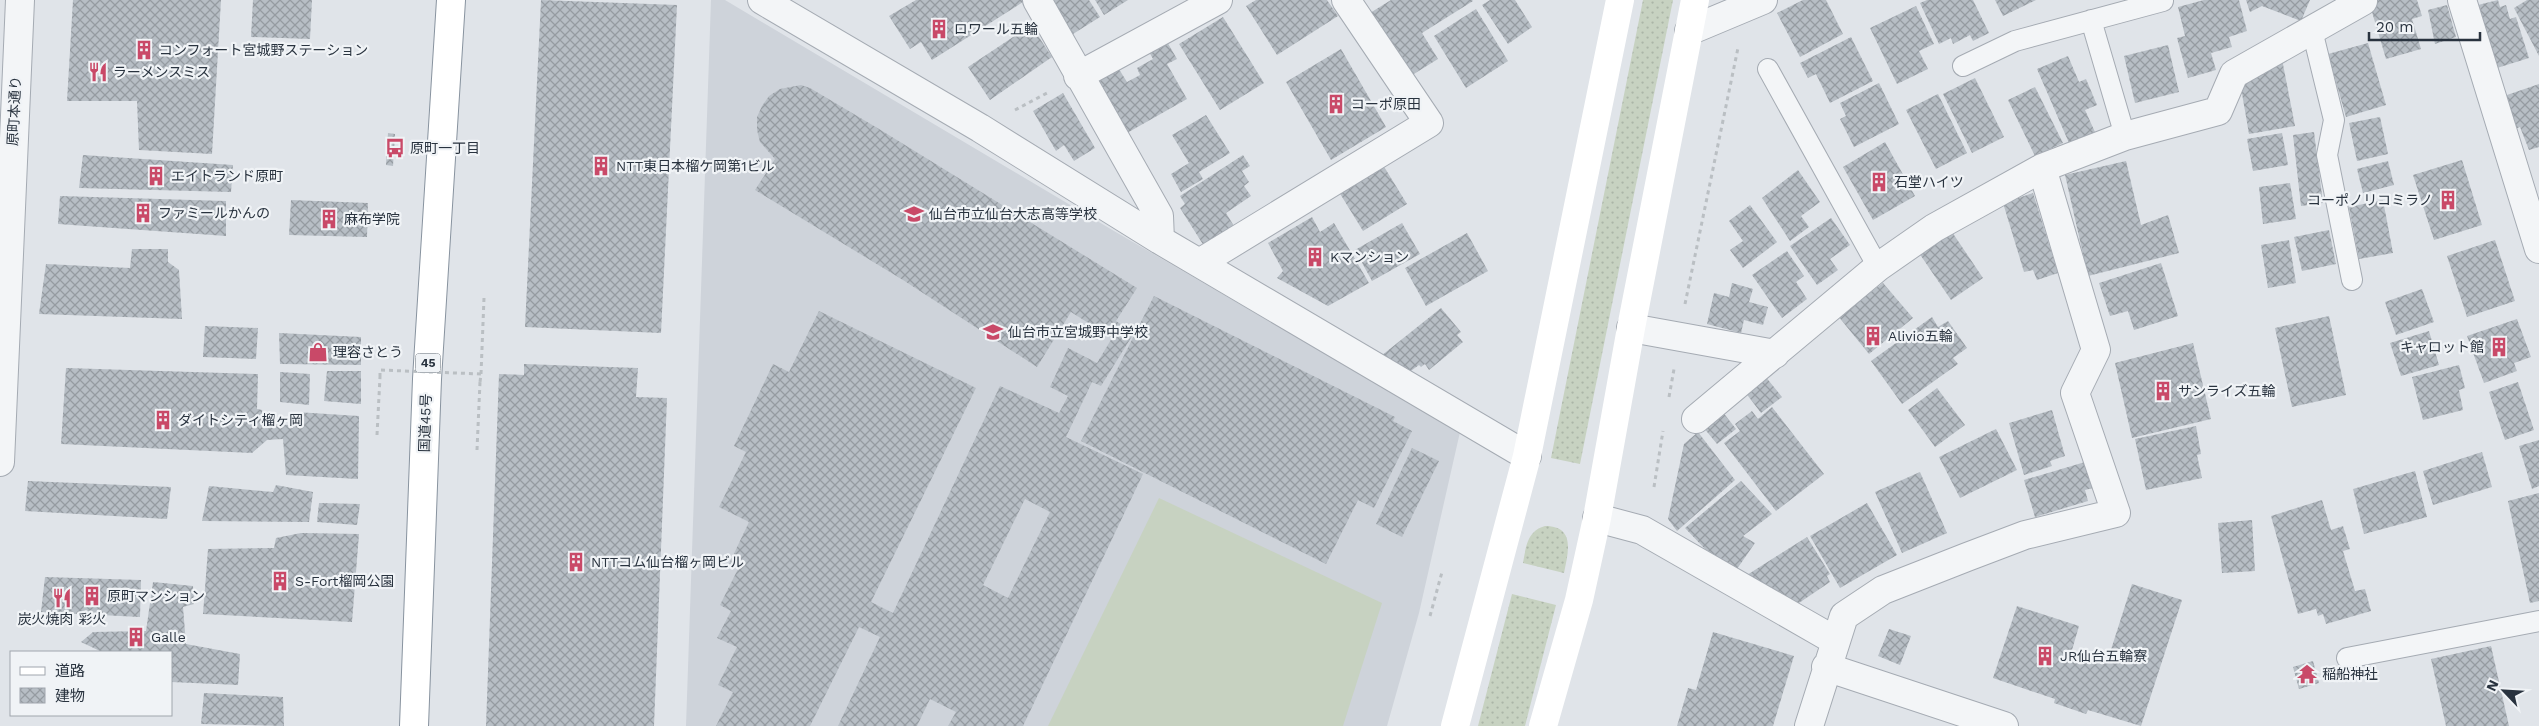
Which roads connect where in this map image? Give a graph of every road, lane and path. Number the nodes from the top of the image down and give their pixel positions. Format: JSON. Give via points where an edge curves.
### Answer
{"nodes":[{"id":1,"x":20,"y":0,"type":"edge"},
{"id":2,"x":451,"y":0,"type":"edge"},
{"id":3,"x":762,"y":0,"type":"edge"},
{"id":4,"x":1037,"y":0,"type":"edge"},
{"id":5,"x":1218,"y":0,"type":"edge"},
{"id":6,"x":1346,"y":0,"type":"edge"},
{"id":7,"x":1620,"y":0,"type":"edge"},
{"id":8,"x":1695,"y":0,"type":"edge"},
{"id":9,"x":1763,"y":0,"type":"edge"},
{"id":10,"x":2462,"y":0,"type":"edge"},
{"id":11,"x":2162,"y":1,"type":"edge"},
{"id":12,"x":2364,"y":1,"type":"edge"},
{"id":13,"x":2091,"y":20,"type":"junction"},
{"id":14,"x":2312,"y":30,"type":"junction"},
{"id":15,"x":1689,"y":31,"type":"junction"},
{"id":16,"x":1739,"y":42,"type":"dead end"},
{"id":17,"x":1963,"y":66,"type":"dead end"},
{"id":18,"x":1768,"y":69,"type":"dead end"},
{"id":19,"x":1078,"y":76,"type":"junction"},
{"id":20,"x":980,"y":128,"type":"junction"},
{"id":21,"x":2126,"y":136,"type":"junction"},
{"id":22,"x":2042,"y":168,"type":"junction"},
{"id":23,"x":6,"y":186,"type":"edge"},
{"id":24,"x":1160,"y":240,"type":"junction"},
{"id":25,"x":2539,"y":249,"type":"edge"},
{"id":26,"x":1201,"y":262,"type":"junction"},
{"id":27,"x":1878,"y":267,"type":"junction"},
{"id":28,"x":2352,"y":280,"type":"dead end"},
{"id":29,"x":484,"y":298,"type":"dead end"},
{"id":30,"x":1684,"y":308,"type":"dead end"},
{"id":31,"x":1631,"y":328,"type":"junction"},
{"id":32,"x":1775,"y":354,"type":"junction"},
{"id":33,"x":481,"y":374,"type":"junction"},
{"id":34,"x":1696,"y":419,"type":"dead end"},
{"id":35,"x":377,"y":436,"type":"dead end"},
{"id":36,"x":477,"y":450,"type":"dead end"},
{"id":37,"x":1527,"y":456,"type":"junction"},
{"id":38,"x":0,"y":462,"type":"edge"},
{"id":39,"x":1597,"y":518,"type":"junction"},
{"id":40,"x":1442,"y":572,"type":"dead end"},
{"id":41,"x":1430,"y":616,"type":"dead end"},
{"id":42,"x":2539,"y":621,"type":"edge"},
{"id":43,"x":1834,"y":640,"type":"junction"},
{"id":44,"x":2347,"y":658,"type":"dead end"},
{"id":45,"x":1826,"y":668,"type":"junction"},
{"id":46,"x":414,"y":726,"type":"edge"},
{"id":47,"x":1455,"y":726,"type":"edge"},
{"id":48,"x":1543,"y":726,"type":"edge"},
{"id":49,"x":1809,"y":726,"type":"edge"},
{"id":50,"x":2004,"y":726,"type":"edge"}],
"edges":[{"from":1,"to":23,"type":"street","name":"原町本通り"},
{"from":2,"to":46,"type":"main road","name":"国道45号","number":"45","via":[[427,379]]},
{"from":3,"to":20,"type":"street"},
{"from":4,"to":19,"type":"street"},
{"from":5,"to":19,"type":"street"},
{"from":6,"to":26,"type":"street","via":[[1429,123]]},
{"from":7,"to":37,"type":"main road"},
{"from":8,"to":15,"type":"main road"},
{"from":9,"to":15,"type":"street"},
{"from":10,"to":25,"type":"street"},
{"from":11,"to":13,"type":"lane"},
{"from":12,"to":14,"type":"street"},
{"from":13,"to":17,"type":"lane","via":[[2015,41]]},
{"from":13,"to":21,"type":"lane"},
{"from":14,"to":21,"type":"street","via":[[2234,74],[2218,111]]},
{"from":14,"to":28,"type":"lane","via":[[2334,120],[2327,155]]},
{"from":15,"to":31,"type":"main road"},
{"from":16,"to":30,"type":"path"},
{"from":18,"to":27,"type":"lane"},
{"from":19,"to":20,"type":"path"},
{"from":19,"to":24,"type":"street","via":[[1158,216]]},
{"from":20,"to":24,"type":"street"},
{"from":21,"to":22,"type":"street"},
{"from":22,"to":27,"type":"street","via":[[1934,228]]},
{"from":22,"to":43,"type":"street","via":[[2096,350],[2075,393],[2116,513],[2025,535],[1883,590],[1844,616]]},
{"from":23,"to":38,"type":"street","name":"原町本通り"},
{"from":24,"to":26,"type":"street"},
{"from":26,"to":37,"type":"street"},
{"from":27,"to":32,"type":"street"},
{"from":29,"to":33,"type":"path"},
{"from":31,"to":32,"type":"street"},
{"from":31,"to":39,"type":"main road"},
{"from":32,"to":34,"type":"street"},
{"from":33,"to":35,"type":"path","bridge":true,"via":[[380,370]]},
{"from":33,"to":36,"type":"path","bridge":true},
{"from":37,"to":47,"type":"main road"},
{"from":39,"to":43,"type":"street","via":[[1642,530]]},
{"from":39,"to":48,"type":"main road","via":[[1579,600]]},
{"from":40,"to":41,"type":"path"},
{"from":42,"to":44,"type":"lane"},
{"from":43,"to":45,"type":"street"},
{"from":45,"to":49,"type":"street"},
{"from":45,"to":50,"type":"street"}]}
